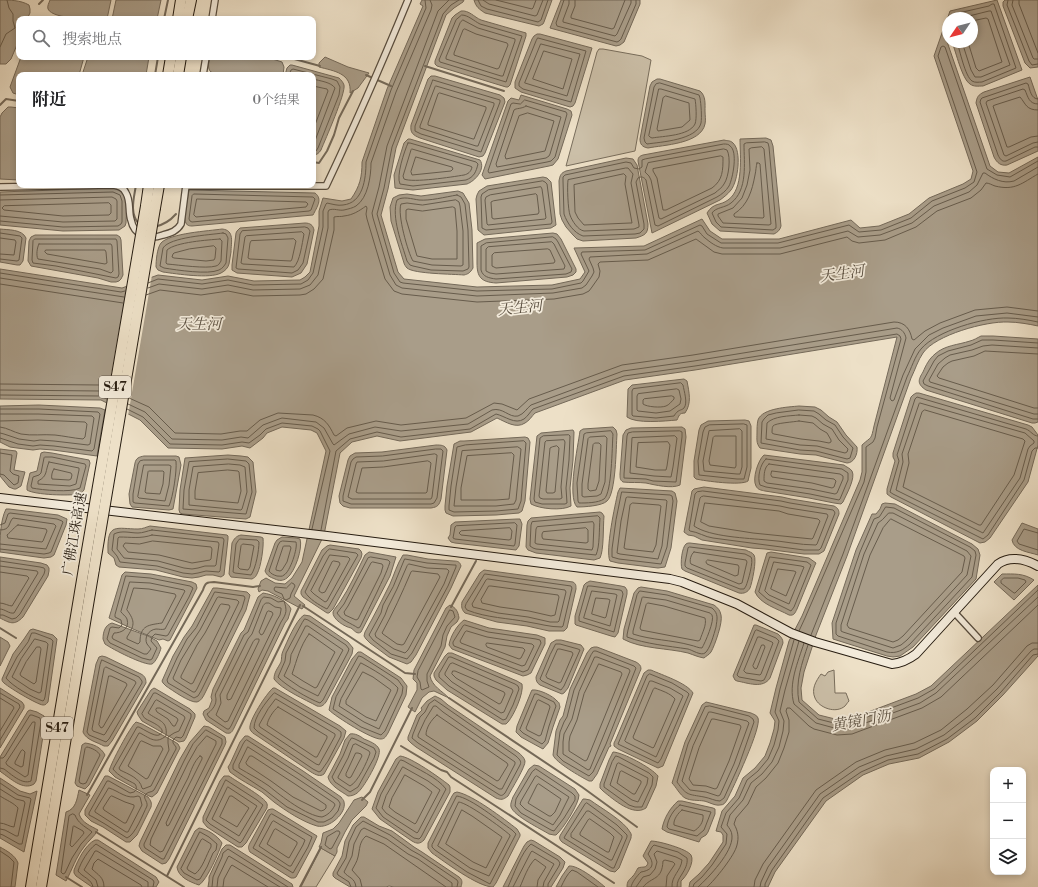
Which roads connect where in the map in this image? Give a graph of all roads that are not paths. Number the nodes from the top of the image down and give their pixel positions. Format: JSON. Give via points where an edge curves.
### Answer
{"nodes":[{"id":1,"x":181,"y":0,"type":"edge"},
{"id":2,"x":191,"y":0,"type":"edge"},
{"id":3,"x":215,"y":0,"type":"edge"},
{"id":4,"x":408,"y":0,"type":"edge"},
{"id":5,"x":178,"y":16,"type":"edge"},
{"id":6,"x":188,"y":16,"type":"edge"},
{"id":7,"x":212,"y":16,"type":"edge"},
{"id":8,"x":170,"y":60,"type":"edge"},
{"id":9,"x":180,"y":60,"type":"edge"},
{"id":10,"x":206,"y":60,"type":"edge"},
{"id":11,"x":168,"y":72,"type":"edge"},
{"id":12,"x":178,"y":72,"type":"edge"},
{"id":13,"x":204,"y":72,"type":"edge"},
{"id":14,"x":316,"y":186,"type":"edge"},
{"id":15,"x":0,"y":187,"type":"edge"},
{"id":16,"x":16,"y":187,"type":"edge"},
{"id":17,"x":123,"y":188,"type":"edge"},
{"id":18,"x":150,"y":188,"type":"edge"},
{"id":19,"x":158,"y":188,"type":"edge"},
{"id":20,"x":186,"y":188,"type":"edge"},
{"id":21,"x":151,"y":207,"type":"junction"},
{"id":22,"x":0,"y":498,"type":"edge"},
{"id":23,"x":1038,"y":566,"type":"edge"},
{"id":24,"x":89,"y":569,"type":"junction"},
{"id":25,"x":954,"y":612,"type":"junction"},
{"id":26,"x":978,"y":638,"type":"dead end"},
{"id":27,"x":30,"y":887,"type":"edge"},
{"id":28,"x":41,"y":887,"type":"edge"}],
"edges":[{"from":1,"to":5,"type":"highway"},
{"from":2,"to":6,"type":"highway"},
{"from":3,"to":7,"type":"street"},
{"from":4,"to":14,"type":"street","via":[[326,186]]},
{"from":8,"to":11,"type":"highway"},
{"from":9,"to":12,"type":"highway"},
{"from":10,"to":13,"type":"street"},
{"from":15,"to":16,"type":"street"},
{"from":17,"to":20,"type":"street","via":[[128,197],[134,227],[145,237],[153,237],[175,231],[181,224]]},
{"from":18,"to":21,"type":"highway","name":"广佛江珠高速","number":"S47"},
{"from":19,"to":21,"type":"highway","name":"广佛江珠高速","number":"S47"},
{"from":21,"to":24,"type":"highway","name":"广佛江珠高速","number":"S47","bridge":true},
{"from":22,"to":25,"type":"street","via":[[670,579],[737,604],[791,633],[892,664],[909,660]]},
{"from":23,"to":25,"type":"street","via":[[1018,559],[1004,560],[992,569]]},
{"from":24,"to":27,"type":"highway","name":"广佛江珠高速","number":"S47"},
{"from":24,"to":28,"type":"highway","name":"广佛江珠高速","number":"S47"},
{"from":25,"to":26,"type":"street"}]}
